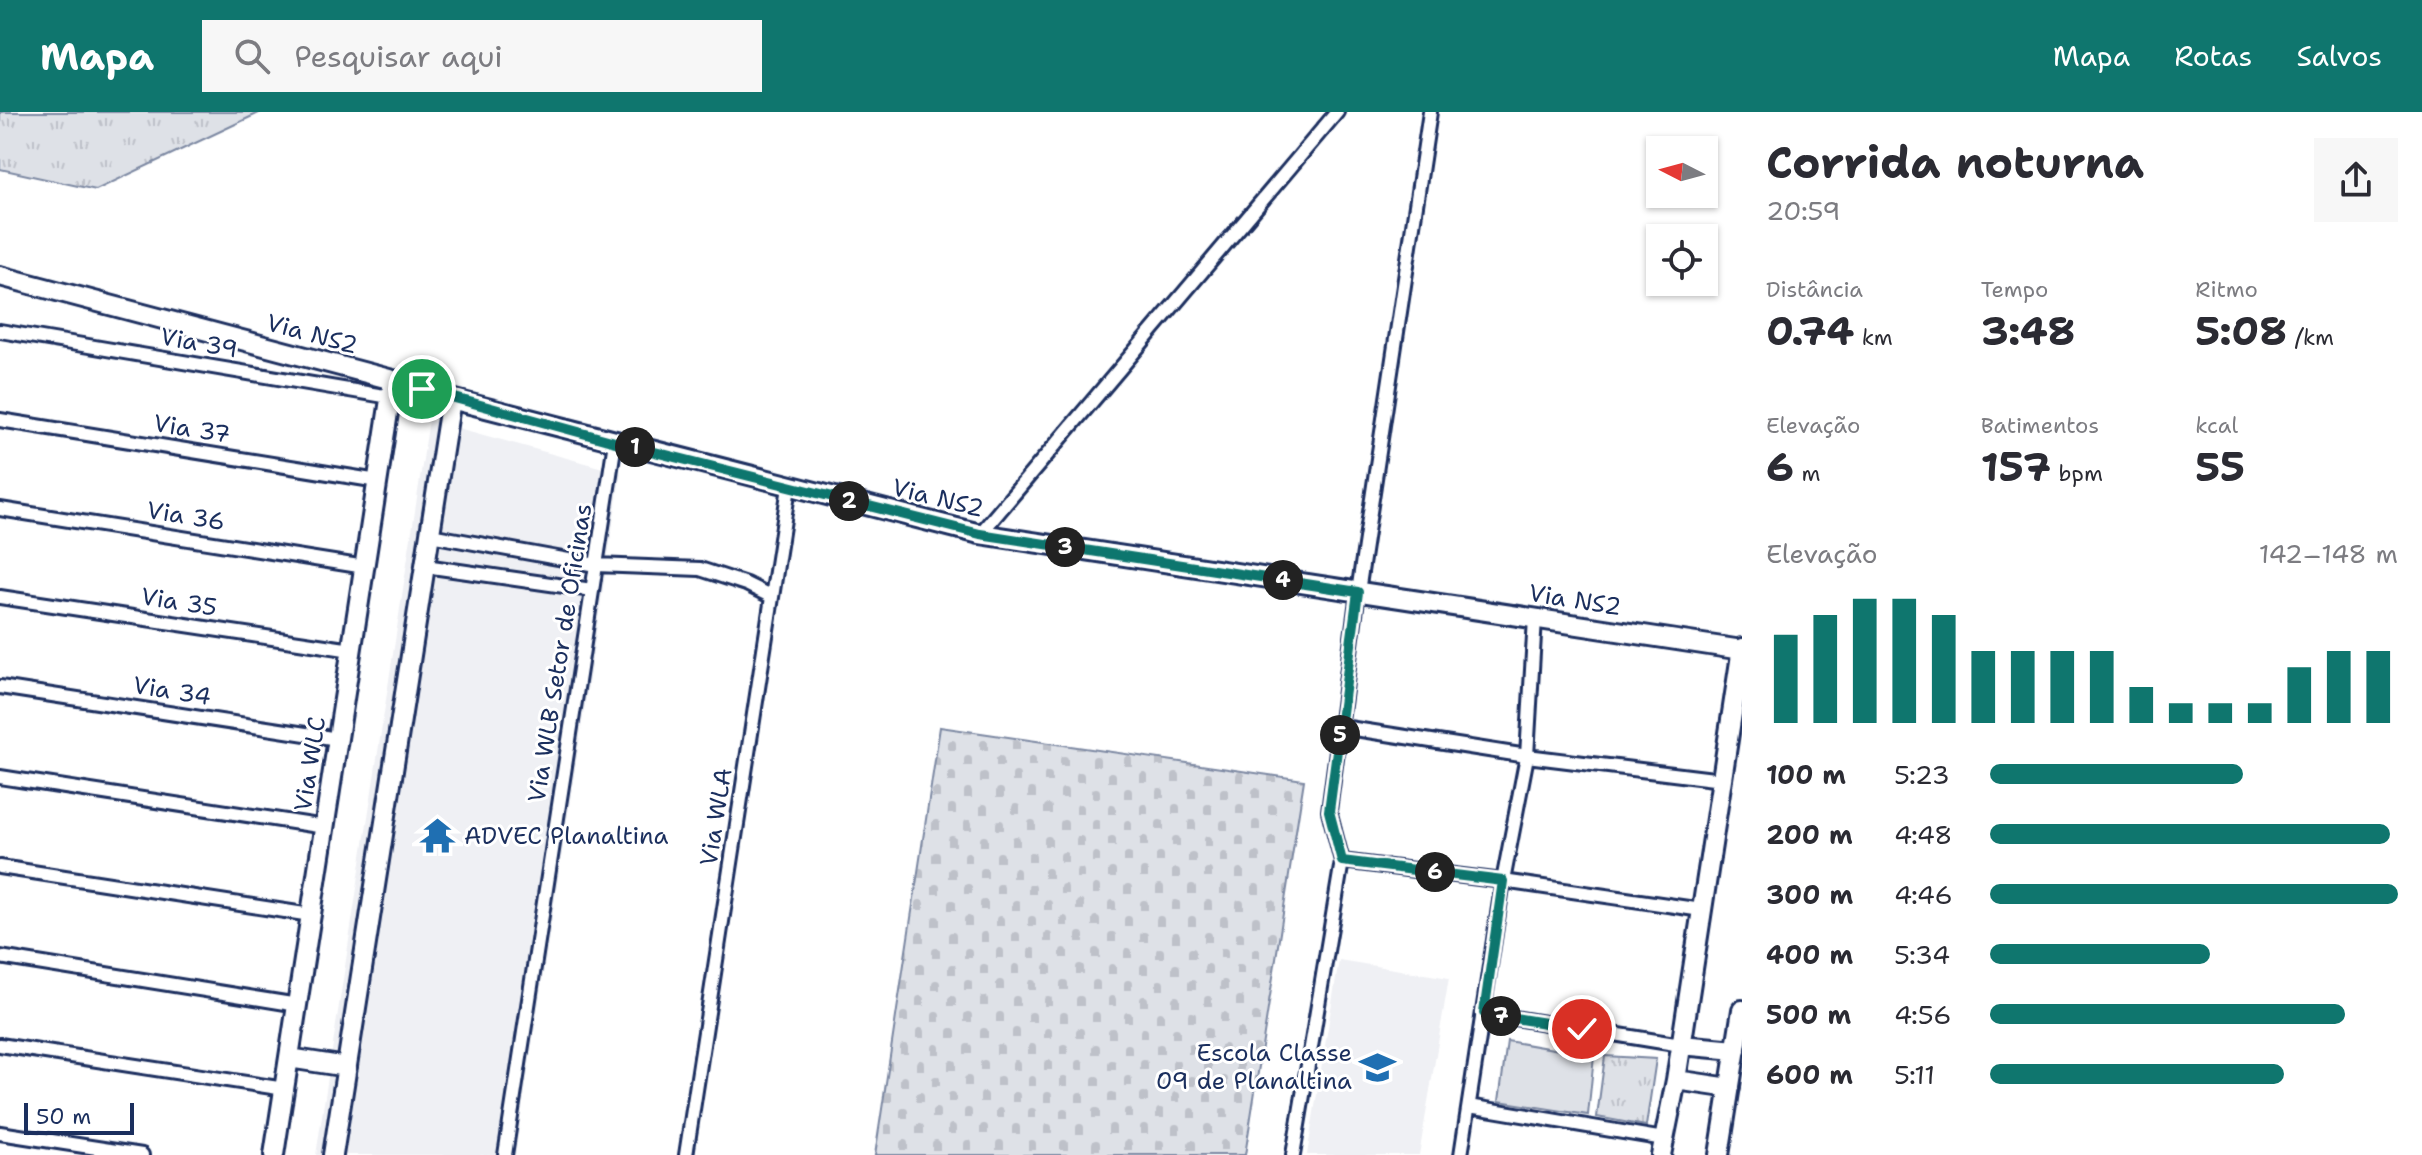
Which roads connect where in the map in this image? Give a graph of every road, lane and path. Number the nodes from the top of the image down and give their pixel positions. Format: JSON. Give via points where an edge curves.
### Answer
{"nodes":[{"id":1,"x":1337,"y":112,"type":"edge"},
{"id":2,"x":1430,"y":112,"type":"edge"},
{"id":3,"x":0,"y":276,"type":"edge"},
{"id":4,"x":0,"y":331,"type":"edge"},
{"id":5,"x":392,"y":389,"type":"junction"},
{"id":6,"x":451,"y":399,"type":"junction"},
{"id":7,"x":0,"y":420,"type":"edge"},
{"id":8,"x":615,"y":442,"type":"junction"},
{"id":9,"x":378,"y":481,"type":"junction"},
{"id":10,"x":789,"y":487,"type":"junction"},
{"id":11,"x":0,"y":509,"type":"edge"},
{"id":12,"x":980,"y":534,"type":"junction"},
{"id":13,"x":430,"y":535,"type":"junction"},
{"id":14,"x":596,"y":565,"type":"junction"},
{"id":15,"x":425,"y":566,"type":"junction"},
{"id":16,"x":365,"y":567,"type":"junction"},
{"id":17,"x":592,"y":590,"type":"junction"},
{"id":18,"x":1358,"y":592,"type":"junction"},
{"id":19,"x":0,"y":597,"type":"edge"},
{"id":20,"x":772,"y":597,"type":"junction"},
{"id":21,"x":1535,"y":618,"type":"junction"},
{"id":22,"x":1742,"y":649,"type":"edge"},
{"id":23,"x":352,"y":650,"type":"junction"},
{"id":24,"x":0,"y":687,"type":"edge"},
{"id":25,"x":1738,"y":698,"type":"edge"},
{"id":26,"x":1342,"y":727,"type":"junction"},
{"id":27,"x":338,"y":739,"type":"junction"},
{"id":28,"x":1527,"y":756,"type":"junction"},
{"id":29,"x":0,"y":777,"type":"edge"},
{"id":30,"x":1722,"y":780,"type":"junction"},
{"id":31,"x":325,"y":827,"type":"junction"},
{"id":32,"x":1342,"y":861,"type":"junction"},
{"id":33,"x":0,"y":867,"type":"edge"},
{"id":34,"x":1503,"y":881,"type":"junction"},
{"id":35,"x":1702,"y":910,"type":"junction"},
{"id":36,"x":311,"y":915,"type":"junction"},
{"id":37,"x":0,"y":957,"type":"edge"},
{"id":38,"x":298,"y":1005,"type":"junction"},
{"id":39,"x":1742,"y":1010,"type":"edge"},
{"id":40,"x":1484,"y":1013,"type":"junction"},
{"id":41,"x":0,"y":1045,"type":"edge"},
{"id":42,"x":1681,"y":1045,"type":"junction"},
{"id":43,"x":1736,"y":1050,"type":"junction"},
{"id":44,"x":289,"y":1058,"type":"junction"},
{"id":45,"x":347,"y":1067,"type":"junction"},
{"id":46,"x":1676,"y":1080,"type":"junction"},
{"id":47,"x":1730,"y":1088,"type":"junction"},
{"id":48,"x":285,"y":1089,"type":"junction"},
{"id":49,"x":1469,"y":1106,"type":"junction"},
{"id":50,"x":0,"y":1133,"type":"edge"},
{"id":51,"x":1663,"y":1147,"type":"edge"},
{"id":52,"x":142,"y":1155,"type":"edge"},
{"id":53,"x":274,"y":1155,"type":"edge"},
{"id":54,"x":333,"y":1155,"type":"edge"},
{"id":55,"x":505,"y":1155,"type":"edge"},
{"id":56,"x":686,"y":1155,"type":"edge"},
{"id":57,"x":1293,"y":1155,"type":"edge"},
{"id":58,"x":1461,"y":1155,"type":"edge"},
{"id":59,"x":1719,"y":1155,"type":"edge"}],
"edges":[{"from":1,"to":12,"type":"street"},
{"from":2,"to":18,"type":"street"},
{"from":3,"to":5,"type":"street","name":"Via NS2"},
{"from":4,"to":5,"type":"street","name":"Via 39"},
{"from":5,"to":6,"type":"street","name":"Via NS2"},
{"from":5,"to":9,"type":"street","name":"Via WLC"},
{"from":6,"to":8,"type":"street","name":"Via NS2"},
{"from":6,"to":13,"type":"street"},
{"from":7,"to":9,"type":"street","name":"Via 37"},
{"from":8,"to":10,"type":"street","name":"Via NS2"},
{"from":8,"to":14,"type":"street","name":"Via WLB Setor de Oficinas"},
{"from":9,"to":16,"type":"street","name":"Via WLC"},
{"from":10,"to":12,"type":"street","name":"Via NS2"},
{"from":10,"to":20,"type":"street","name":"Via WLA"},
{"from":11,"to":16,"type":"street","name":"Via 36"},
{"from":12,"to":18,"type":"street","name":"Via NS2"},
{"from":13,"to":14,"type":"street"},
{"from":13,"to":15,"type":"street"},
{"from":14,"to":17,"type":"street","name":"Via WLB Setor de Oficinas"},
{"from":14,"to":20,"type":"street","via":[[700,569]]},
{"from":15,"to":17,"type":"street"},
{"from":15,"to":45,"type":"street"},
{"from":16,"to":23,"type":"street","name":"Via WLC"},
{"from":17,"to":55,"type":"street","name":"Via WLB Setor de Oficinas"},
{"from":18,"to":21,"type":"street","name":"Via NS2"},
{"from":18,"to":26,"type":"street"},
{"from":19,"to":23,"type":"street","name":"Via 35"},
{"from":20,"to":56,"type":"street","name":"Via WLA"},
{"from":21,"to":22,"type":"street","name":"Via NS2"},
{"from":21,"to":28,"type":"street"},
{"from":22,"to":25,"type":"street"},
{"from":23,"to":27,"type":"street","name":"Via WLC"},
{"from":24,"to":27,"type":"street","name":"Via 34"},
{"from":25,"to":30,"type":"street"},
{"from":26,"to":28,"type":"street"},
{"from":26,"to":32,"type":"street","via":[[1329,811]]},
{"from":27,"to":31,"type":"street","name":"Via WLC"},
{"from":28,"to":30,"type":"street"},
{"from":28,"to":34,"type":"street"},
{"from":29,"to":31,"type":"street"},
{"from":30,"to":35,"type":"street"},
{"from":31,"to":36,"type":"street","name":"Via WLC"},
{"from":32,"to":34,"type":"street"},
{"from":32,"to":57,"type":"street"},
{"from":33,"to":36,"type":"street"},
{"from":34,"to":35,"type":"street"},
{"from":34,"to":40,"type":"street"},
{"from":35,"to":42,"type":"street"},
{"from":36,"to":38,"type":"street","name":"Via WLC"},
{"from":37,"to":38,"type":"street"},
{"from":38,"to":44,"type":"street","name":"Via WLC"},
{"from":39,"to":43,"type":"street"},
{"from":40,"to":42,"type":"street"},
{"from":40,"to":49,"type":"street"},
{"from":41,"to":48,"type":"street"},
{"from":42,"to":43,"type":"street"},
{"from":42,"to":46,"type":"street"},
{"from":43,"to":47,"type":"street"},
{"from":44,"to":45,"type":"street"},
{"from":44,"to":48,"type":"street","name":"Via WLC"},
{"from":45,"to":54,"type":"street"},
{"from":46,"to":47,"type":"street"},
{"from":46,"to":51,"type":"street"},
{"from":47,"to":59,"type":"street"},
{"from":48,"to":53,"type":"street","name":"Via WLC"},
{"from":49,"to":51,"type":"street"},
{"from":49,"to":58,"type":"street"},
{"from":50,"to":52,"type":"street"}]}
